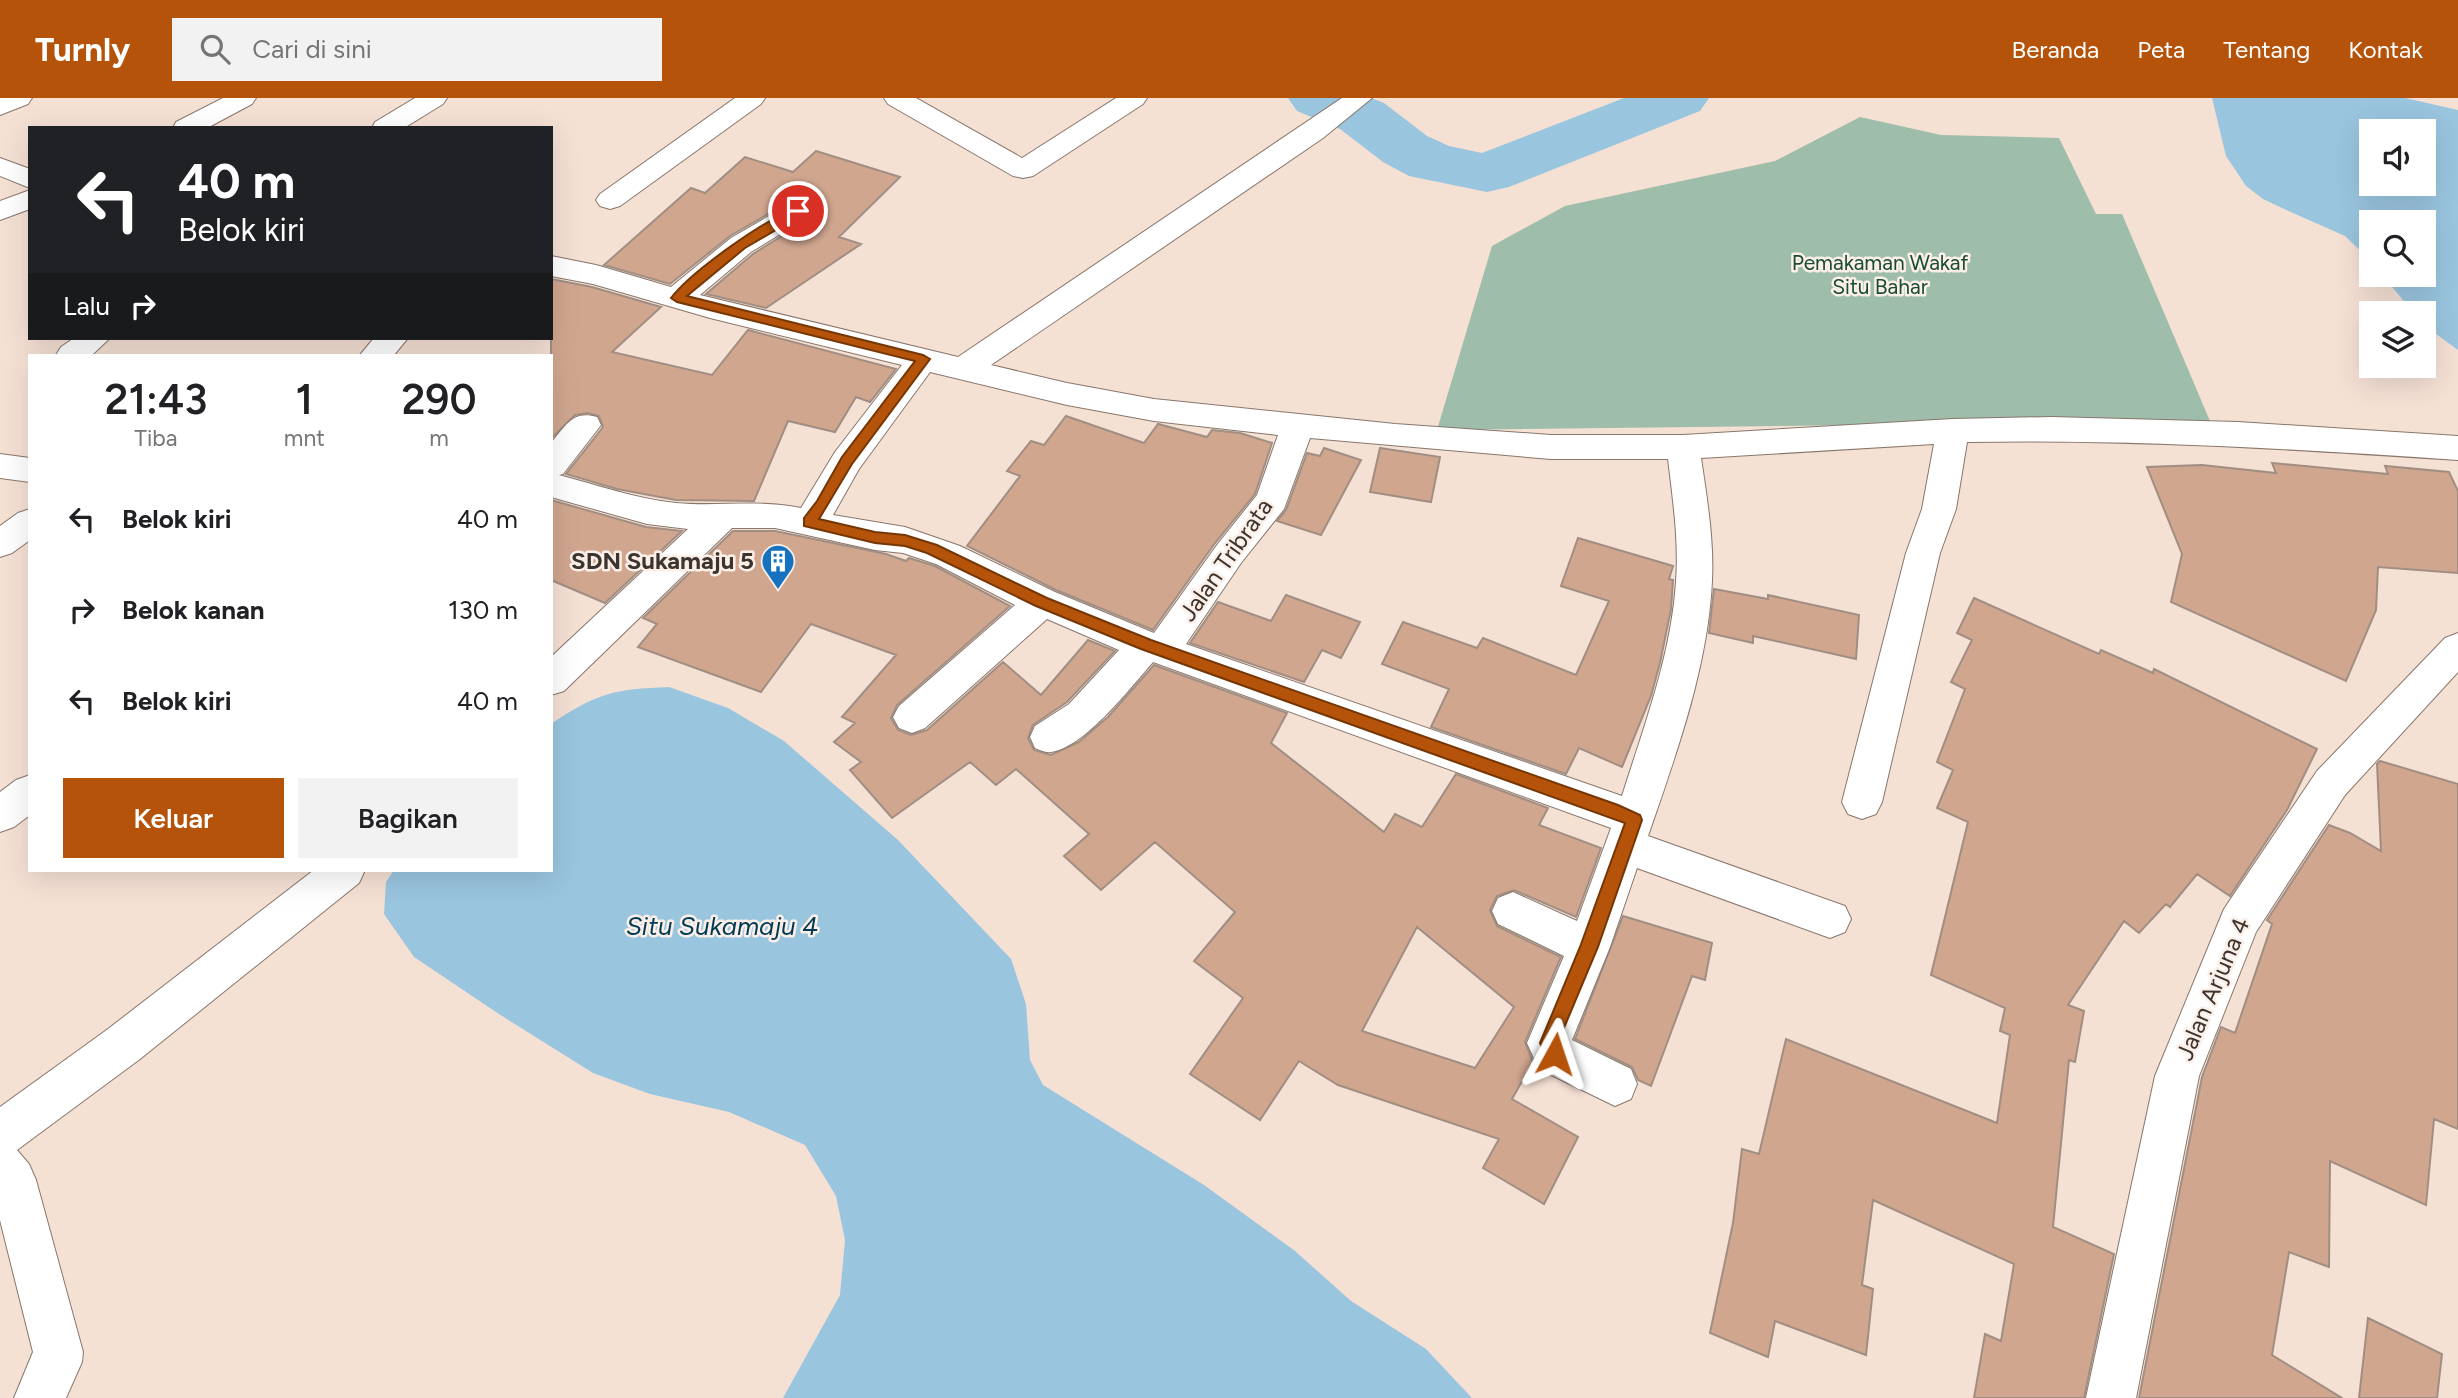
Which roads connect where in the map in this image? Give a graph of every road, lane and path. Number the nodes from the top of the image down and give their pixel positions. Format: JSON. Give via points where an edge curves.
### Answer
{"nodes":[{"id":1,"x":19,"y":98,"type":"edge"},
{"id":2,"x":243,"y":98,"type":"edge"},
{"id":3,"x":434,"y":98,"type":"edge"},
{"id":4,"x":752,"y":98,"type":"edge"},
{"id":5,"x":1134,"y":98,"type":"edge"},
{"id":6,"x":908,"y":100,"type":"edge"},
{"id":7,"x":1350,"y":106,"type":"edge"},
{"id":8,"x":0,"y":107,"type":"edge"},
{"id":9,"x":190,"y":126,"type":"edge"},
{"id":10,"x":388,"y":126,"type":"edge"},
{"id":11,"x":0,"y":166,"type":"edge"},
{"id":12,"x":28,"y":178,"type":"edge"},
{"id":13,"x":28,"y":200,"type":"edge"},
{"id":14,"x":610,"y":201,"type":"dead end"},
{"id":15,"x":0,"y":211,"type":"edge"},
{"id":16,"x":798,"y":211,"type":"dead end"},
{"id":17,"x":553,"y":266,"type":"edge"},
{"id":18,"x":677,"y":298,"type":"junction"},
{"id":19,"x":91,"y":340,"type":"edge"},
{"id":20,"x":390,"y":340,"type":"edge"},
{"id":21,"x":73,"y":354,"type":"edge"},
{"id":22,"x":377,"y":354,"type":"edge"},
{"id":23,"x":923,"y":359,"type":"junction"},
{"id":24,"x":962,"y":369,"type":"junction"},
{"id":25,"x":585,"y":425,"type":"dead end"},
{"id":26,"x":1298,"y":426,"type":"junction"},
{"id":27,"x":1953,"y":431,"type":"junction"},
{"id":28,"x":1684,"y":447,"type":"junction"},
{"id":29,"x":2458,"y":448,"type":"edge"},
{"id":30,"x":553,"y":463,"type":"edge"},
{"id":31,"x":0,"y":466,"type":"edge"},
{"id":32,"x":28,"y":470,"type":"edge"},
{"id":33,"x":553,"y":486,"type":"edge"},
{"id":34,"x":723,"y":516,"type":"junction"},
{"id":35,"x":809,"y":522,"type":"junction"},
{"id":36,"x":28,"y":523,"type":"edge"},
{"id":37,"x":0,"y":544,"type":"edge"},
{"id":38,"x":1042,"y":602,"type":"junction"},
{"id":39,"x":1154,"y":648,"type":"junction"},
{"id":40,"x":2457,"y":650,"type":"edge"},
{"id":41,"x":561,"y":671,"type":"edge"},
{"id":42,"x":912,"y":717,"type":"dead end"},
{"id":43,"x":1049,"y":737,"type":"dead end"},
{"id":44,"x":28,"y":794,"type":"edge"},
{"id":45,"x":1862,"y":802,"type":"dead end"},
{"id":46,"x":0,"y":815,"type":"edge"},
{"id":47,"x":1630,"y":833,"type":"junction"},
{"id":48,"x":342,"y":872,"type":"edge"},
{"id":49,"x":1513,"y":911,"type":"dead end"},
{"id":50,"x":1830,"y":919,"type":"dead end"},
{"id":51,"x":1589,"y":947,"type":"junction"},
{"id":52,"x":1615,"y":1084,"type":"dead end"},
{"id":53,"x":0,"y":1135,"type":"edge"},
{"id":54,"x":0,"y":1165,"type":"edge"},
{"id":55,"x":39,"y":1398,"type":"edge"},
{"id":56,"x":2110,"y":1398,"type":"edge"}],
"edges":[{"from":1,"to":8,"type":"street"},
{"from":2,"to":9,"type":"street"},
{"from":3,"to":10,"type":"street"},
{"from":4,"to":14,"type":"street"},
{"from":5,"to":6,"type":"street","via":[[1023,170]]},
{"from":7,"to":24,"type":"street"},
{"from":11,"to":12,"type":"street"},
{"from":13,"to":15,"type":"street"},
{"from":16,"to":18,"type":"street","via":[[709,269]]},
{"from":17,"to":18,"type":"street"},
{"from":18,"to":23,"type":"street"},
{"from":19,"to":21,"type":"street"},
{"from":20,"to":22,"type":"street"},
{"from":23,"to":24,"type":"street"},
{"from":23,"to":35,"type":"street","via":[[847,461]]},
{"from":24,"to":26,"type":"street","via":[[1154,410]]},
{"from":25,"to":30,"type":"street"},
{"from":26,"to":28,"type":"street","via":[[1551,447]]},
{"from":26,"to":39,"type":"street","name":"Jalan Tribrata","via":[[1272,500]]},
{"from":27,"to":28,"type":"street"},
{"from":27,"to":29,"type":"street","via":[[2238,434]]},
{"from":27,"to":45,"type":"street","via":[[1939,509],[1923,553]]},
{"from":28,"to":47,"type":"street","via":[[1694,538],[1688,634]]},
{"from":31,"to":32,"type":"street"},
{"from":33,"to":34,"type":"street","via":[[647,511]]},
{"from":34,"to":35,"type":"street","via":[[775,515]]},
{"from":34,"to":41,"type":"street"},
{"from":35,"to":38,"type":"street","via":[[932,549]]},
{"from":36,"to":37,"type":"street"},
{"from":38,"to":39,"type":"street"},
{"from":38,"to":42,"type":"street"},
{"from":39,"to":43,"type":"street","name":"Jalan Tribrata","via":[[1082,715]]},
{"from":39,"to":47,"type":"street","via":[[1618,812]]},
{"from":40,"to":56,"type":"street","name":"Jalan Arjuna 4","via":[[2331,783],[2239,922],[2176,1076]]},
{"from":44,"to":46,"type":"street"},
{"from":47,"to":50,"type":"street"},
{"from":47,"to":51,"type":"street"},
{"from":48,"to":53,"type":"street"},
{"from":49,"to":51,"type":"street"},
{"from":51,"to":52,"type":"street","via":[[1550,1049]]},
{"from":54,"to":55,"type":"street","via":[[13,1180],[58,1352]]}]}
